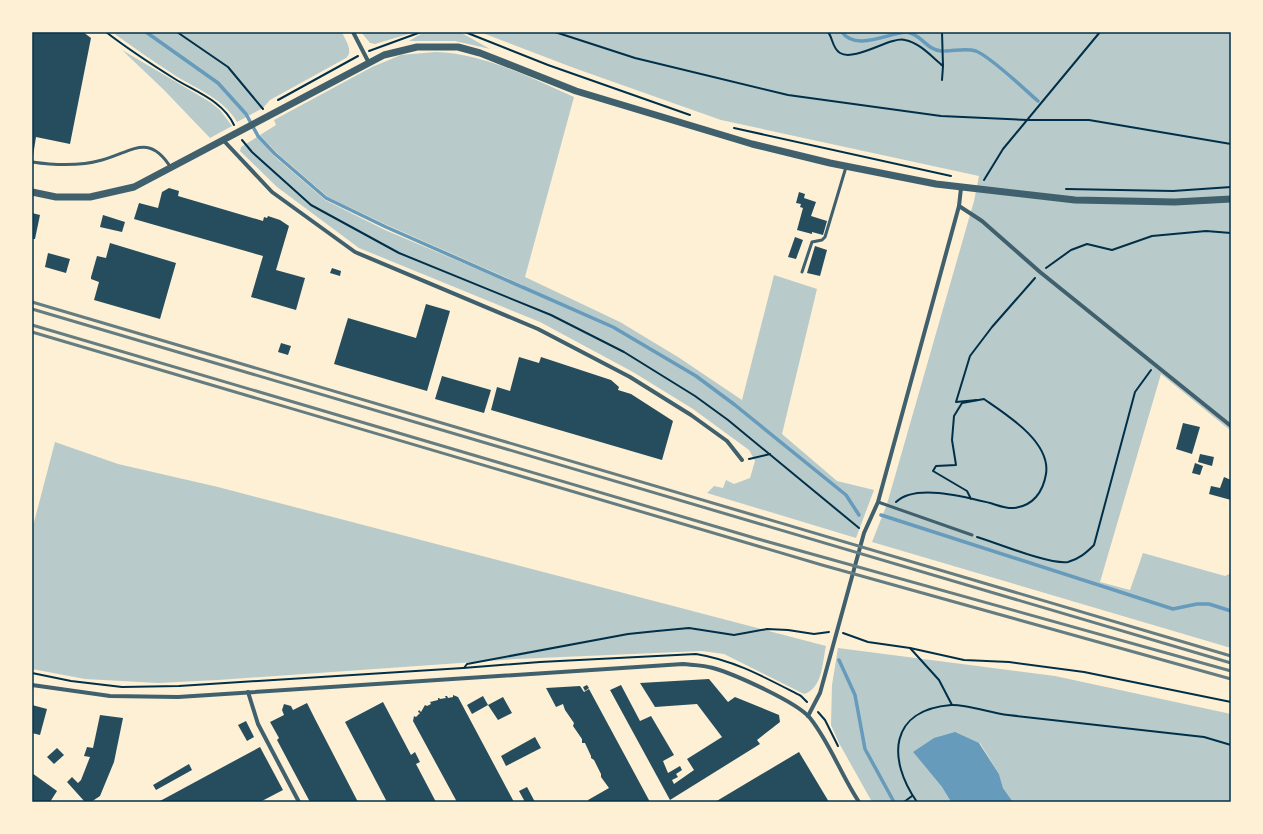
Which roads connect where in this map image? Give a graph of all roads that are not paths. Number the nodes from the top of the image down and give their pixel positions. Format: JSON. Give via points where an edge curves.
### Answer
{"nodes":[{"id":1,"x":353,"y":32,"type":"edge"},
{"id":2,"x":369,"y":63,"type":"junction"},
{"id":3,"x":224,"y":140,"type":"junction"},
{"id":4,"x":32,"y":162,"type":"edge"},
{"id":5,"x":846,"y":167,"type":"junction"},
{"id":6,"x":172,"y":168,"type":"junction"},
{"id":7,"x":961,"y":188,"type":"junction"},
{"id":8,"x":32,"y":192,"type":"edge"},
{"id":9,"x":1231,"y":199,"type":"edge"},
{"id":10,"x":959,"y":206,"type":"junction"},
{"id":11,"x":802,"y":272,"type":"dead end"},
{"id":12,"x":1231,"y":426,"type":"edge"},
{"id":13,"x":742,"y":460,"type":"road end"},
{"id":14,"x":878,"y":502,"type":"junction"},
{"id":15,"x":972,"y":535,"type":"road end"},
{"id":16,"x":32,"y":685,"type":"edge"},
{"id":17,"x":248,"y":692,"type":"junction"},
{"id":18,"x":808,"y":716,"type":"junction"},
{"id":19,"x":299,"y":802,"type":"edge"},
{"id":20,"x":859,"y":802,"type":"edge"}],
"edges":[{"from":1,"to":2,"type":"street"},
{"from":2,"to":3,"type":"street"},
{"from":2,"to":5,"type":"street","via":[[398,51],[417,47],[458,47],[583,93],[752,144]]},
{"from":3,"to":6,"type":"street"},
{"from":3,"to":13,"type":"street","via":[[272,192],[355,252],[538,329],[630,377],[727,441]]},
{"from":4,"to":6,"type":"lane","via":[[80,163],[102,160],[142,147],[153,149]]},
{"from":5,"to":7,"type":"street"},
{"from":5,"to":11,"type":"lane","via":[[825,237],[812,242]]},
{"from":6,"to":8,"type":"street","via":[[134,187],[90,198],[56,197]]},
{"from":7,"to":9,"type":"street","via":[[1075,200],[1174,202]]},
{"from":7,"to":10,"type":"street"},
{"from":10,"to":12,"type":"street","via":[[982,221],[1040,272]]},
{"from":10,"to":14,"type":"street"},
{"from":14,"to":15,"type":"lane"},
{"from":14,"to":18,"type":"street","via":[[864,533],[820,693]]},
{"from":16,"to":17,"type":"street","via":[[110,696],[178,697]]},
{"from":17,"to":18,"type":"street","via":[[683,664],[712,668],[743,679]]},
{"from":17,"to":19,"type":"street","via":[[258,724]]},
{"from":18,"to":20,"type":"street"}]}
